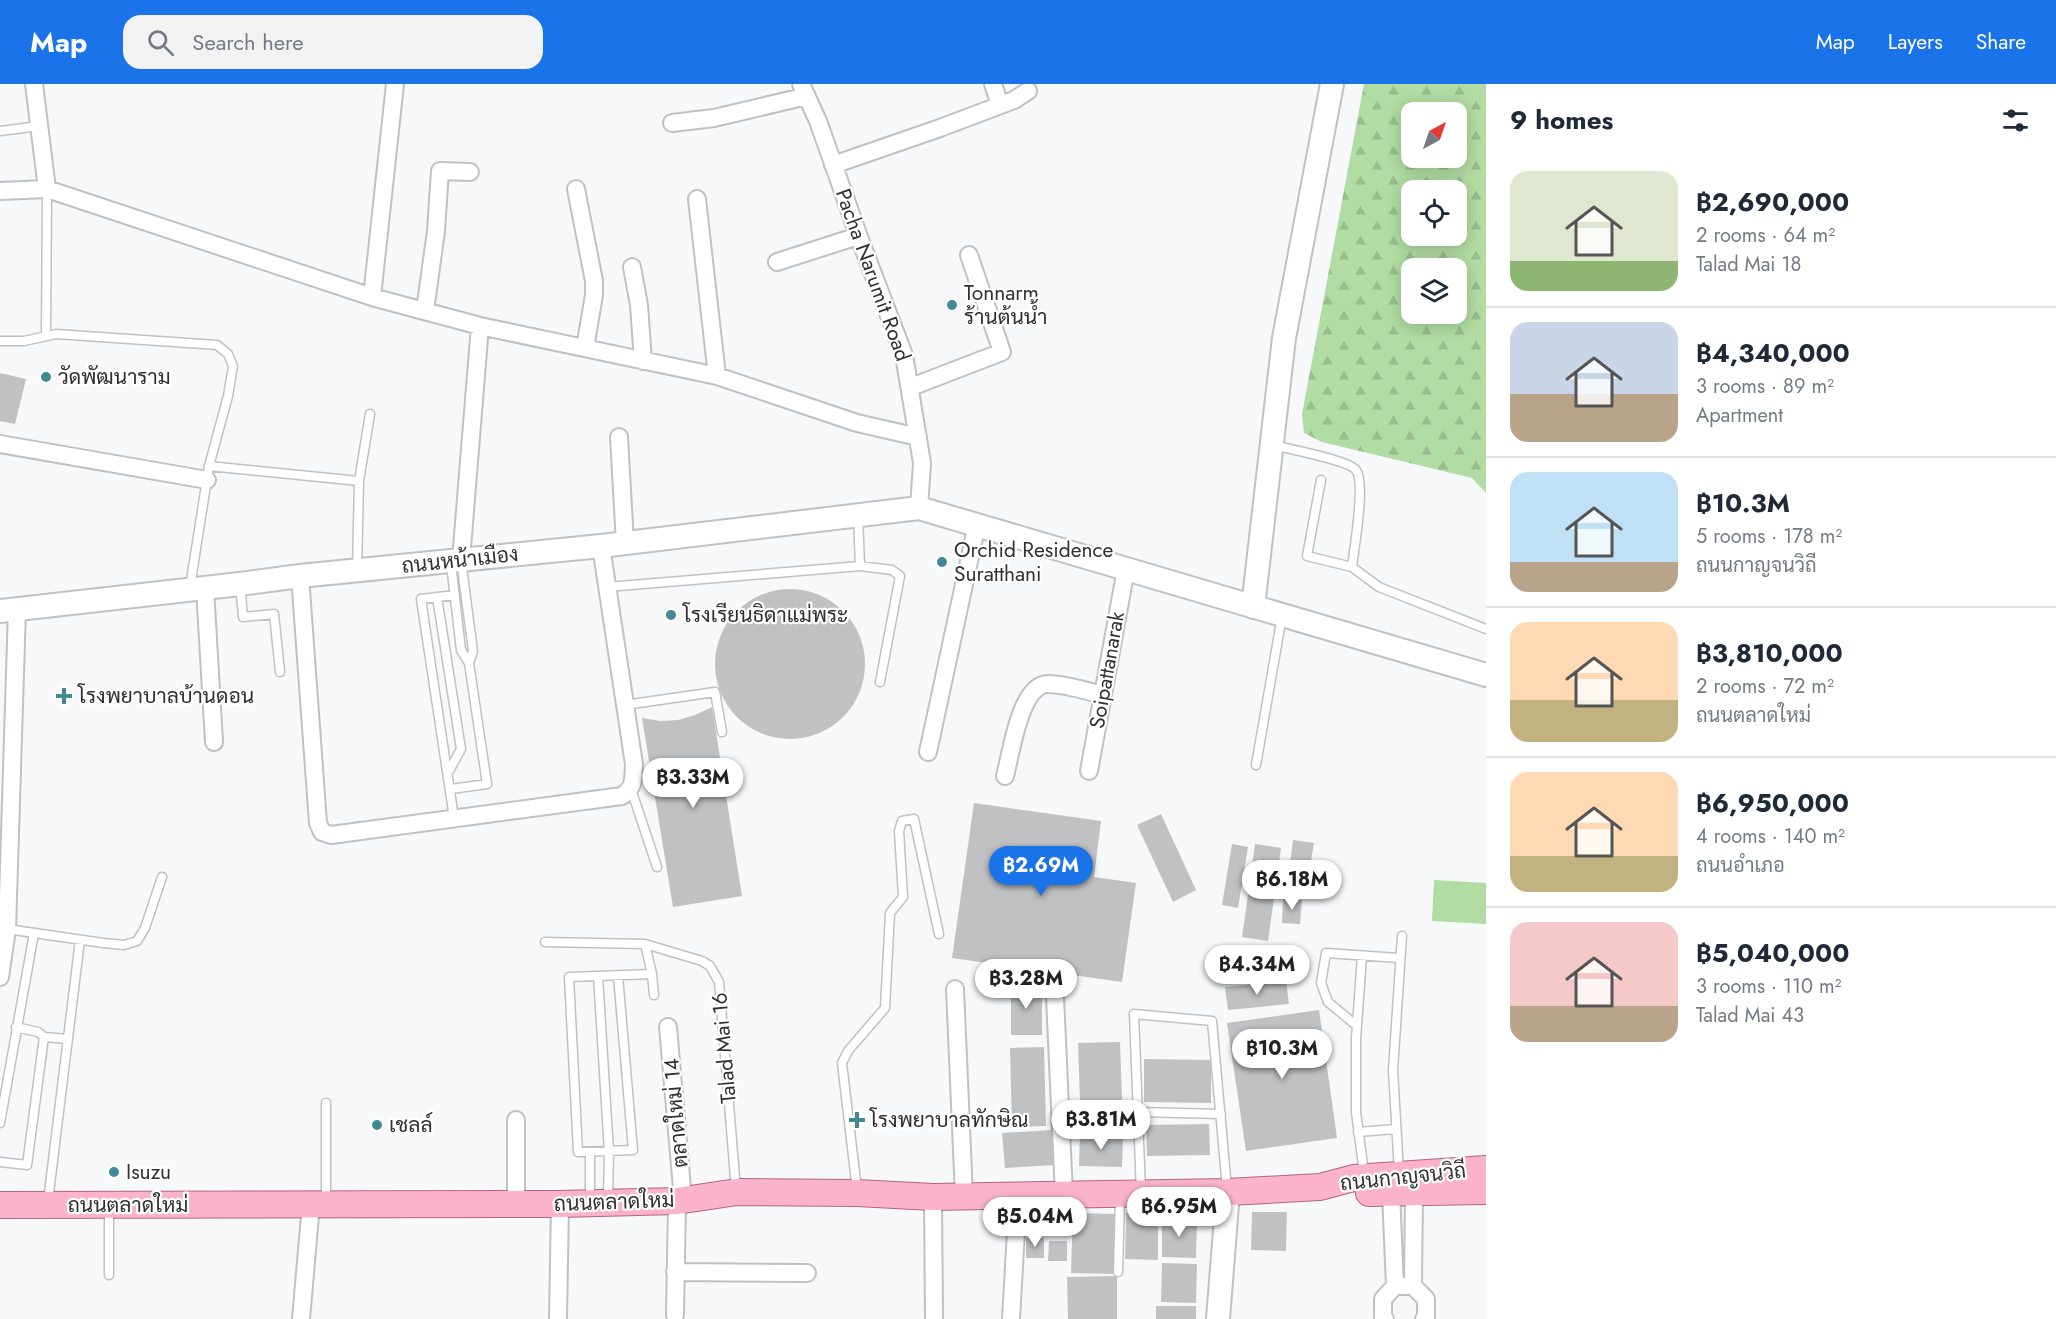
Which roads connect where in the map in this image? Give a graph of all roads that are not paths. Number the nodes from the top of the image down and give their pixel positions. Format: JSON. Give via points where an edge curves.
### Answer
{"nodes":[{"id":1,"x":34,"y":84,"type":"edge"},
{"id":2,"x":395,"y":84,"type":"edge"},
{"id":3,"x":993,"y":84,"type":"edge"},
{"id":4,"x":1332,"y":84,"type":"edge"},
{"id":5,"x":804,"y":90,"type":"edge"},
{"id":6,"x":1028,"y":91,"type":"dead end"},
{"id":7,"x":1000,"y":105,"type":"junction"},
{"id":8,"x":672,"y":123,"type":"dead end"},
{"id":9,"x":39,"y":126,"type":"junction"},
{"id":10,"x":0,"y":131,"type":"edge"},
{"id":11,"x":833,"y":165,"type":"junction"},
{"id":12,"x":470,"y":172,"type":"dead end"},
{"id":13,"x":47,"y":189,"type":"junction"},
{"id":14,"x":576,"y":189,"type":"dead end"},
{"id":15,"x":0,"y":191,"type":"edge"},
{"id":16,"x":697,"y":199,"type":"dead end"},
{"id":17,"x":858,"y":236,"type":"junction"},
{"id":18,"x":969,"y":255,"type":"dead end"},
{"id":19,"x":777,"y":262,"type":"dead end"},
{"id":20,"x":632,"y":267,"type":"dead end"},
{"id":21,"x":372,"y":297,"type":"junction"},
{"id":22,"x":425,"y":311,"type":"junction"},
{"id":23,"x":480,"y":326,"type":"junction"},
{"id":24,"x":46,"y":336,"type":"junction"},
{"id":25,"x":0,"y":341,"type":"edge"},
{"id":26,"x":585,"y":348,"type":"junction"},
{"id":27,"x":643,"y":361,"type":"junction"},
{"id":28,"x":717,"y":376,"type":"junction"},
{"id":29,"x":910,"y":387,"type":"junction"},
{"id":30,"x":370,"y":414,"type":"dead end"},
{"id":31,"x":618,"y":437,"type":"dead end"},
{"id":32,"x":918,"y":437,"type":"junction"},
{"id":33,"x":0,"y":444,"type":"edge"},
{"id":34,"x":1272,"y":445,"type":"junction"},
{"id":35,"x":208,"y":473,"type":"junction"},
{"id":36,"x":1321,"y":480,"type":"dead end"},
{"id":37,"x":359,"y":481,"type":"junction"},
{"id":38,"x":919,"y":508,"type":"junction"},
{"id":39,"x":858,"y":515,"type":"junction"},
{"id":40,"x":977,"y":524,"type":"junction"},
{"id":41,"x":625,"y":543,"type":"junction"},
{"id":42,"x":601,"y":546,"type":"junction"},
{"id":43,"x":456,"y":560,"type":"junction"},
{"id":44,"x":860,"y":566,"type":"junction"},
{"id":45,"x":1352,"y":567,"type":"junction"},
{"id":46,"x":1126,"y":569,"type":"junction"},
{"id":47,"x":357,"y":570,"type":"junction"},
{"id":48,"x":300,"y":576,"type":"junction"},
{"id":49,"x":240,"y":584,"type":"junction"},
{"id":50,"x":607,"y":587,"type":"junction"},
{"id":51,"x":198,"y":589,"type":"junction"},
{"id":52,"x":455,"y":595,"type":"junction"},
{"id":53,"x":437,"y":597,"type":"junction"},
{"id":54,"x":1253,"y":608,"type":"junction"},
{"id":55,"x":9,"y":610,"type":"edge"},
{"id":56,"x":1282,"y":616,"type":"junction"},
{"id":57,"x":1486,"y":629,"type":"edge"},
{"id":58,"x":469,"y":663,"type":"junction"},
{"id":59,"x":280,"y":672,"type":"dead end"},
{"id":60,"x":1486,"y":675,"type":"edge"},
{"id":61,"x":880,"y":682,"type":"dead end"},
{"id":62,"x":1103,"y":694,"type":"junction"},
{"id":63,"x":625,"y":705,"type":"junction"},
{"id":64,"x":722,"y":732,"type":"dead end"},
{"id":65,"x":214,"y":742,"type":"dead end"},
{"id":66,"x":928,"y":752,"type":"dead end"},
{"id":67,"x":1256,"y":765,"type":"dead end"},
{"id":68,"x":448,"y":771,"type":"junction"},
{"id":69,"x":1089,"y":771,"type":"dead end"},
{"id":70,"x":1005,"y":776,"type":"dead end"},
{"id":71,"x":451,"y":789,"type":"junction"},
{"id":72,"x":631,"y":789,"type":"junction"},
{"id":73,"x":454,"y":818,"type":"junction"},
{"id":74,"x":657,"y":867,"type":"dead end"},
{"id":75,"x":162,"y":877,"type":"dead end"},
{"id":76,"x":7,"y":929,"type":"junction"},
{"id":77,"x":34,"y":933,"type":"junction"},
{"id":78,"x":939,"y":934,"type":"dead end"},
{"id":79,"x":1402,"y":936,"type":"dead end"},
{"id":80,"x":80,"y":940,"type":"junction"},
{"id":81,"x":545,"y":942,"type":"dead end"},
{"id":82,"x":645,"y":944,"type":"junction"},
{"id":83,"x":1362,"y":956,"type":"junction"},
{"id":84,"x":1399,"y":958,"type":"junction"},
{"id":85,"x":652,"y":974,"type":"junction"},
{"id":86,"x":0,"y":976,"type":"edge"},
{"id":87,"x":598,"y":976,"type":"junction"},
{"id":88,"x":618,"y":976,"type":"junction"},
{"id":89,"x":955,"y":989,"type":"dead end"},
{"id":90,"x":654,"y":995,"type":"dead end"},
{"id":91,"x":1055,"y":997,"type":"dead end"},
{"id":92,"x":1357,"y":1026,"type":"junction"},
{"id":93,"x":16,"y":1027,"type":"junction"},
{"id":94,"x":668,"y":1027,"type":"dead end"},
{"id":95,"x":44,"y":1037,"type":"junction"},
{"id":96,"x":68,"y":1039,"type":"junction"},
{"id":97,"x":326,"y":1103,"type":"dead end"},
{"id":98,"x":1138,"y":1112,"type":"junction"},
{"id":99,"x":1221,"y":1114,"type":"junction"},
{"id":100,"x":516,"y":1120,"type":"dead end"},
{"id":101,"x":0,"y":1124,"type":"edge"},
{"id":102,"x":1396,"y":1129,"type":"junction"},
{"id":103,"x":1358,"y":1132,"type":"junction"},
{"id":104,"x":609,"y":1152,"type":"junction"},
{"id":105,"x":590,"y":1153,"type":"junction"},
{"id":106,"x":0,"y":1162,"type":"edge"},
{"id":107,"x":1486,"y":1169,"type":"edge"},
{"id":108,"x":1364,"y":1177,"type":"junction"},
{"id":109,"x":1402,"y":1186,"type":"junction"},
{"id":110,"x":1320,"y":1187,"type":"junction"},
{"id":111,"x":1486,"y":1191,"type":"edge"},
{"id":112,"x":737,"y":1192,"type":"junction"},
{"id":113,"x":1228,"y":1192,"type":"junction"},
{"id":114,"x":857,"y":1193,"type":"junction"},
{"id":115,"x":1130,"y":1194,"type":"junction"},
{"id":116,"x":1064,"y":1195,"type":"junction"},
{"id":117,"x":964,"y":1196,"type":"junction"},
{"id":118,"x":1017,"y":1196,"type":"junction"},
{"id":119,"x":933,"y":1197,"type":"junction"},
{"id":120,"x":680,"y":1201,"type":"junction"},
{"id":121,"x":599,"y":1203,"type":"junction"},
{"id":122,"x":318,"y":1204,"type":"junction"},
{"id":123,"x":516,"y":1204,"type":"junction"},
{"id":124,"x":560,"y":1204,"type":"junction"},
{"id":125,"x":0,"y":1205,"type":"edge"},
{"id":126,"x":48,"y":1205,"type":"junction"},
{"id":127,"x":109,"y":1205,"type":"junction"},
{"id":128,"x":675,"y":1272,"type":"junction"},
{"id":129,"x":1118,"y":1272,"type":"dead end"},
{"id":130,"x":807,"y":1273,"type":"dead end"},
{"id":131,"x":109,"y":1275,"type":"dead end"},
{"id":132,"x":1395,"y":1286,"type":"junction"},
{"id":133,"x":1413,"y":1286,"type":"junction"},
{"id":134,"x":675,"y":1316,"type":"dead end"},
{"id":135,"x":1427,"y":1318,"type":"edge"},
{"id":136,"x":301,"y":1319,"type":"edge"},
{"id":137,"x":558,"y":1319,"type":"edge"},
{"id":138,"x":934,"y":1319,"type":"edge"},
{"id":139,"x":1011,"y":1319,"type":"edge"},
{"id":140,"x":1218,"y":1319,"type":"edge"},
{"id":141,"x":1385,"y":1319,"type":"edge"}],
"edges":[{"from":1,"to":9,"type":"street"},
{"from":2,"to":21,"type":"street"},
{"from":3,"to":7,"type":"street"},
{"from":4,"to":34,"type":"street","via":[[1284,338]]},
{"from":5,"to":8,"type":"street","via":[[714,118]]},
{"from":5,"to":11,"type":"street","name":"Pacha Narumit Road"},
{"from":6,"to":7,"type":"street"},
{"from":7,"to":11,"type":"street"},
{"from":9,"to":10,"type":"lane"},
{"from":9,"to":13,"type":"street"},
{"from":11,"to":17,"type":"street","name":"Pacha Narumit Road"},
{"from":12,"to":22,"type":"street","via":[[440,171]]},
{"from":13,"to":15,"type":"street"},
{"from":13,"to":21,"type":"street"},
{"from":13,"to":24,"type":"lane"},
{"from":14,"to":26,"type":"street","via":[[594,280]]},
{"from":16,"to":28,"type":"street"},
{"from":17,"to":19,"type":"street"},
{"from":17,"to":29,"type":"street","name":"Pacha Narumit Road","via":[[904,355]]},
{"from":18,"to":29,"type":"street","via":[[1002,352]]},
{"from":20,"to":27,"type":"street"},
{"from":21,"to":22,"type":"street"},
{"from":22,"to":23,"type":"street"},
{"from":23,"to":26,"type":"street"},
{"from":23,"to":43,"type":"street"},
{"from":24,"to":25,"type":"lane"},
{"from":24,"to":35,"type":"lane","via":[[217,345],[228,354],[233,366],[228,396]]},
{"from":26,"to":27,"type":"street"},
{"from":27,"to":28,"type":"street"},
{"from":28,"to":32,"type":"street","via":[[857,423]]},
{"from":29,"to":32,"type":"street","name":"Pacha Narumit Road"},
{"from":30,"to":37,"type":"lane"},
{"from":31,"to":41,"type":"street"},
{"from":32,"to":38,"type":"street","name":"Pacha Narumit Road","via":[[922,463]]},
{"from":33,"to":35,"type":"street"},
{"from":34,"to":45,"type":"lane","via":[[1355,468],[1360,478]]},
{"from":34,"to":54,"type":"street"},
{"from":35,"to":37,"type":"lane"},
{"from":35,"to":51,"type":"lane"},
{"from":36,"to":45,"type":"lane","via":[[1307,556]]},
{"from":37,"to":47,"type":"lane"},
{"from":38,"to":39,"type":"street","name":"ถนนหน้าเมือง"},
{"from":38,"to":40,"type":"street"},
{"from":39,"to":41,"type":"street","name":"ถนนหน้าเมือง"},
{"from":39,"to":44,"type":"lane"},
{"from":40,"to":46,"type":"street"},
{"from":40,"to":66,"type":"street"},
{"from":41,"to":42,"type":"street","name":"ถนนหน้าเมือง"},
{"from":42,"to":43,"type":"street","name":"ถนนหน้าเมือง"},
{"from":42,"to":50,"type":"street"},
{"from":43,"to":47,"type":"street","name":"ถนนหน้าเมือง"},
{"from":43,"to":52,"type":"lane"},
{"from":43,"to":58,"type":"lane","via":[[473,651]]},
{"from":44,"to":50,"type":"lane"},
{"from":44,"to":61,"type":"lane","via":[[892,570],[900,576]]},
{"from":45,"to":57,"type":"lane","via":[[1379,587]]},
{"from":46,"to":54,"type":"street"},
{"from":46,"to":62,"type":"street","name":"Soipattanarak"},
{"from":47,"to":48,"type":"street","name":"ถนนหน้าเมือง"},
{"from":48,"to":49,"type":"street","name":"ถนนหน้าเมือง"},
{"from":48,"to":73,"type":"street","via":[[318,823],[322,832],[331,835]]},
{"from":49,"to":51,"type":"street","name":"ถนนหน้าเมือง"},
{"from":49,"to":59,"type":"lane","via":[[243,617],[274,614]]},
{"from":50,"to":63,"type":"street"},
{"from":51,"to":55,"type":"street","name":"ถนนหน้าเมือง"},
{"from":51,"to":65,"type":"street"},
{"from":52,"to":53,"type":"lane"},
{"from":52,"to":58,"type":"lane","via":[[461,650]]},
{"from":53,"to":68,"type":"lane","via":[[461,749]]},
{"from":53,"to":68,"type":"lane","via":[[421,600]]},
{"from":54,"to":56,"type":"street"},
{"from":55,"to":76,"type":"street"},
{"from":56,"to":60,"type":"street"},
{"from":56,"to":67,"type":"lane"},
{"from":58,"to":71,"type":"lane","via":[[487,784]]},
{"from":62,"to":69,"type":"street","name":"Soipattanarak"},
{"from":62,"to":70,"type":"street","via":[[1049,684],[1036,688],[1024,702]]},
{"from":63,"to":64,"type":"lane","via":[[715,692]]},
{"from":63,"to":72,"type":"street","via":[[634,764]]},
{"from":68,"to":71,"type":"lane"},
{"from":71,"to":73,"type":"lane"},
{"from":72,"to":73,"type":"street","via":[[622,796]]},
{"from":72,"to":74,"type":"lane"},
{"from":75,"to":80,"type":"lane","via":[[137,941],[124,945]]},
{"from":76,"to":77,"type":"lane"},
{"from":76,"to":86,"type":"street"},
{"from":77,"to":80,"type":"lane"},
{"from":77,"to":93,"type":"lane"},
{"from":78,"to":114,"type":"lane","via":[[914,819],[902,821],[899,831],[903,897],[890,913],[885,1008],[842,1063]]},
{"from":79,"to":84,"type":"lane"},
{"from":80,"to":96,"type":"lane"},
{"from":81,"to":82,"type":"lane","name":"Talad Mai 16"},
{"from":82,"to":85,"type":"lane"},
{"from":82,"to":112,"type":"lane","name":"Talad Mai 16","via":[[702,961],[710,966],[719,982]]},
{"from":83,"to":84,"type":"lane"},
{"from":83,"to":92,"type":"lane"},
{"from":83,"to":92,"type":"lane","via":[[1326,953],[1321,982],[1328,1002]]},
{"from":84,"to":102,"type":"lane","via":[[1393,1070]]},
{"from":85,"to":88,"type":"lane"},
{"from":85,"to":90,"type":"lane"},
{"from":87,"to":88,"type":"lane"},
{"from":87,"to":104,"type":"lane"},
{"from":87,"to":105,"type":"lane","via":[[569,977],[578,1152]]},
{"from":88,"to":104,"type":"lane","via":[[633,1150]]},
{"from":89,"to":117,"type":"street"},
{"from":91,"to":116,"type":"street"},
{"from":92,"to":103,"type":"lane"},
{"from":93,"to":95,"type":"lane"},
{"from":93,"to":101,"type":"lane"},
{"from":94,"to":120,"type":"street","name":"ตลาดใหม่ 14"},
{"from":95,"to":96,"type":"lane"},
{"from":95,"to":106,"type":"lane","via":[[27,1165]]},
{"from":96,"to":126,"type":"lane"},
{"from":97,"to":122,"type":"lane"},
{"from":98,"to":99,"type":"lane"},
{"from":98,"to":99,"type":"lane","via":[[1134,1014],[1212,1021]]},
{"from":98,"to":115,"type":"lane"},
{"from":99,"to":113,"type":"lane"},
{"from":100,"to":123,"type":"street"},
{"from":102,"to":103,"type":"lane"},
{"from":102,"to":109,"type":"lane"},
{"from":103,"to":108,"type":"lane"},
{"from":104,"to":105,"type":"lane"},
{"from":104,"to":121,"type":"lane"},
{"from":105,"to":121,"type":"lane"},
{"from":107,"to":109,"type":"main road","name":"ถนนกาญจนวิถี"},
{"from":108,"to":109,"type":"main road","name":"ถนนกาญจนวิถี"},
{"from":108,"to":110,"type":"main road","name":"ถนนกาญจนวิถี"},
{"from":109,"to":110,"type":"main road","name":"ถนนกาญจนวิถี","via":[[1355,1193]]},
{"from":109,"to":111,"type":"main road","name":"ถนนกาญจนวิถี"},
{"from":109,"to":132,"type":"street"},
{"from":109,"to":133,"type":"street"},
{"from":110,"to":113,"type":"main road","name":"ถนนกาญจนวิถี"},
{"from":112,"to":114,"type":"main road","name":"ถนนตลาดใหม่"},
{"from":112,"to":120,"type":"main road","name":"ถนนตลาดใหม่"},
{"from":113,"to":115,"type":"main road","name":"ถนนตลาดใหม่"},
{"from":113,"to":140,"type":"street"},
{"from":114,"to":119,"type":"main road","name":"ถนนตลาดใหม่"},
{"from":115,"to":116,"type":"main road","name":"ถนนตลาดใหม่"},
{"from":115,"to":129,"type":"lane"},
{"from":116,"to":118,"type":"main road","name":"ถนนตลาดใหม่"},
{"from":117,"to":118,"type":"main road","name":"ถนนตลาดใหม่"},
{"from":117,"to":119,"type":"main road","name":"ถนนตลาดใหม่"},
{"from":118,"to":139,"type":"street"},
{"from":119,"to":138,"type":"street"},
{"from":120,"to":121,"type":"main road","name":"ถนนตลาดใหม่"},
{"from":120,"to":128,"type":"street","name":"ตลาดใหม่ 14"},
{"from":121,"to":124,"type":"main road","name":"ถนนตลาดใหม่"},
{"from":122,"to":123,"type":"main road","name":"ถนนตลาดใหม่"},
{"from":122,"to":127,"type":"main road","name":"ถนนตลาดใหม่"},
{"from":122,"to":136,"type":"street"},
{"from":123,"to":124,"type":"main road","name":"ถนนตลาดใหม่"},
{"from":124,"to":137,"type":"street"},
{"from":125,"to":126,"type":"main road","name":"ถนนตลาดใหม่"},
{"from":126,"to":127,"type":"main road","name":"ถนนตลาดใหม่"},
{"from":127,"to":131,"type":"lane"},
{"from":128,"to":130,"type":"street"},
{"from":128,"to":134,"type":"street","name":"ตลาดใหม่ 14"},
{"from":132,"to":133,"type":"street"},
{"from":132,"to":141,"type":"street","via":[[1383,1299]]},
{"from":133,"to":135,"type":"street","via":[[1426,1299]]}]}
